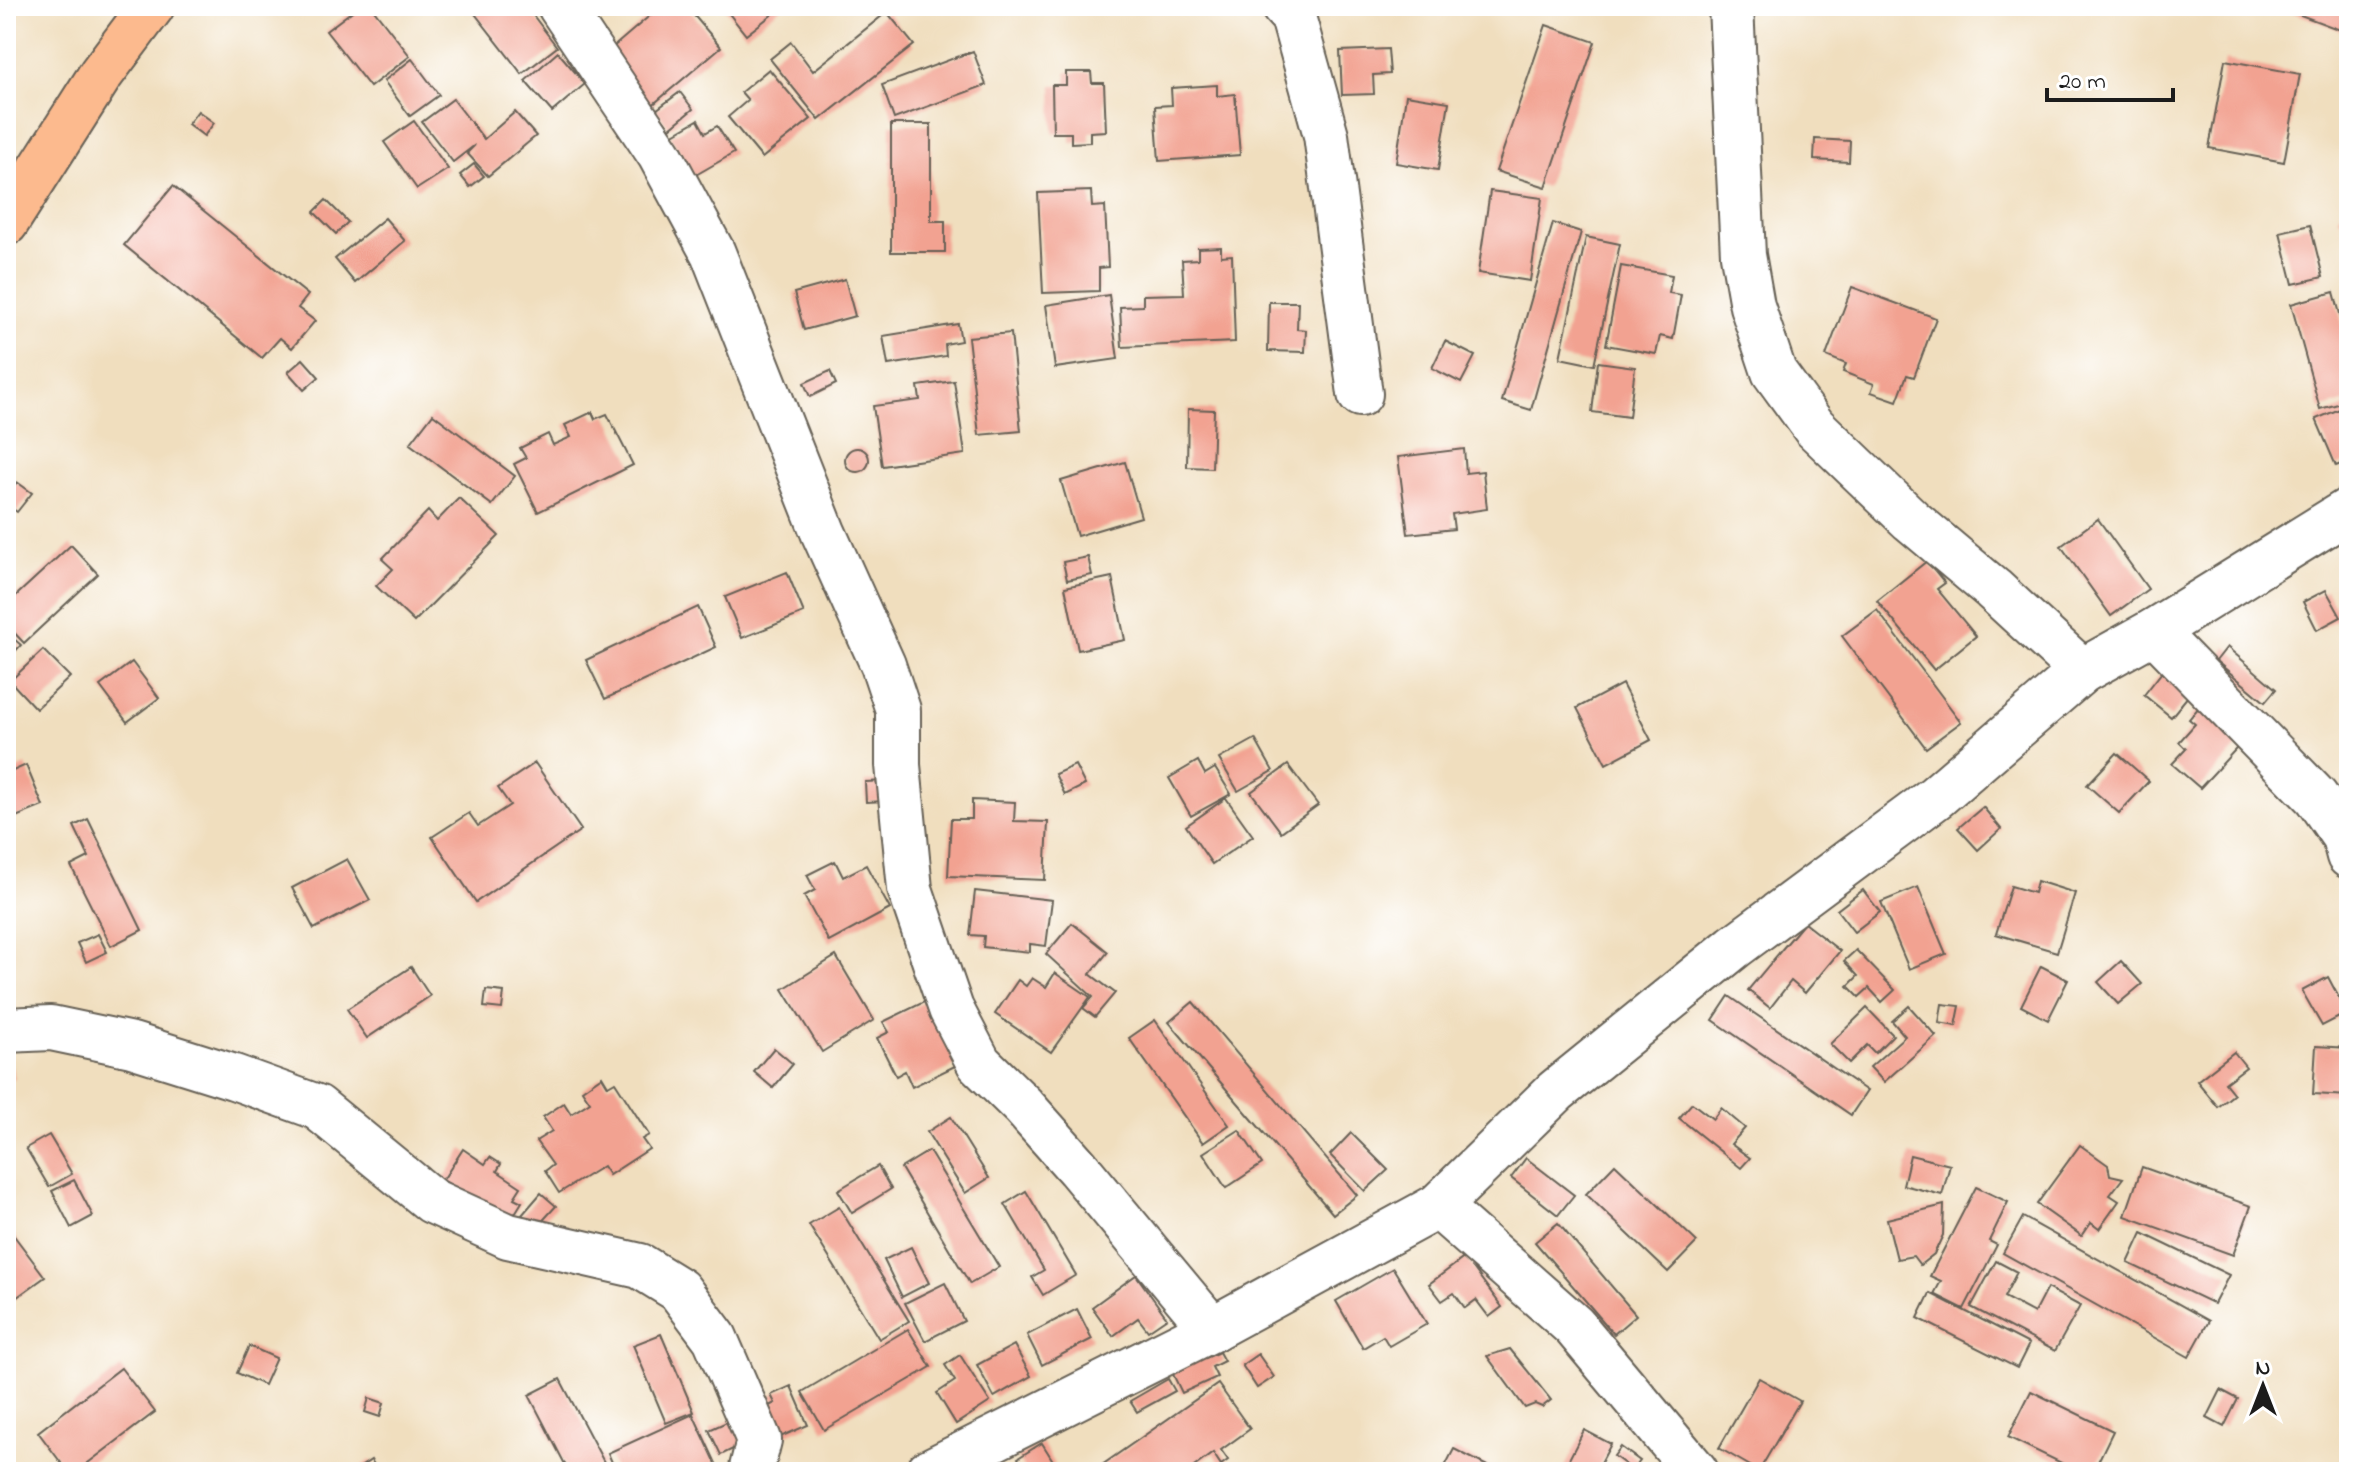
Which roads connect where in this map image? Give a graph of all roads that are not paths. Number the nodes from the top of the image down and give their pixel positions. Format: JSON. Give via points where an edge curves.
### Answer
{"nodes":[{"id":1,"x":152,"y":6,"type":"edge"},
{"id":2,"x":560,"y":6,"type":"edge"},
{"id":3,"x":1283,"y":6,"type":"edge"},
{"id":4,"x":1731,"y":6,"type":"edge"},
{"id":5,"x":6,"y":223,"type":"edge"},
{"id":6,"x":1360,"y":394,"type":"dead end"},
{"id":7,"x":2349,"y":510,"type":"edge"},
{"id":8,"x":2154,"y":631,"type":"junction"},
{"id":9,"x":2082,"y":671,"type":"junction"},
{"id":10,"x":2349,"y":856,"type":"edge"},
{"id":11,"x":6,"y":1030,"type":"edge"},
{"id":12,"x":1438,"y":1206,"type":"junction"},
{"id":13,"x":1212,"y":1329,"type":"junction"},
{"id":14,"x":751,"y":1472,"type":"edge"},
{"id":15,"x":928,"y":1472,"type":"edge"},
{"id":16,"x":1696,"y":1472,"type":"edge"}],
"edges":[{"from":1,"to":5,"type":"highway","via":[[101,74]]},
{"from":2,"to":13,"type":"street","via":[[660,155],[713,253],[812,504],[883,665],[898,710],[910,889],[951,1009],[979,1063],[1078,1168]]},
{"from":3,"to":6,"type":"street","via":[[1293,17],[1326,135]]},
{"from":4,"to":9,"type":"street","via":[[1743,255],[1752,306],[1774,372],[1814,427]]},
{"from":7,"to":8,"type":"street"},
{"from":8,"to":9,"type":"street"},
{"from":8,"to":10,"type":"street","via":[[2316,797],[2344,837]]},
{"from":9,"to":12,"type":"street","via":[[1936,797],[1734,947],[1556,1091]]},
{"from":11,"to":14,"type":"street","via":[[51,1028],[132,1045],[317,1107],[432,1201],[508,1236],[640,1266],[679,1290],[715,1338],[759,1440]]},
{"from":12,"to":13,"type":"street"},
{"from":12,"to":16,"type":"street","via":[[1574,1326]]},
{"from":13,"to":15,"type":"street"}]}
